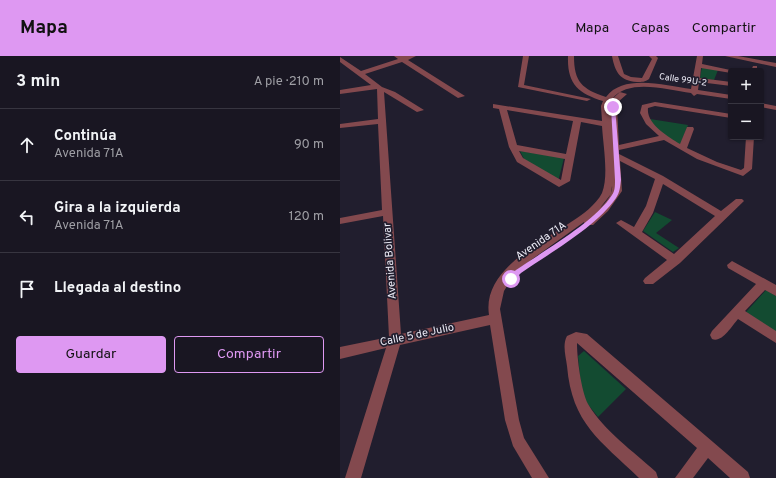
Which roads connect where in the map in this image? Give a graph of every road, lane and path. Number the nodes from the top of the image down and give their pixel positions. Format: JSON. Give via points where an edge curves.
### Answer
{"nodes":[{"id":1,"x":412,"y":56,"type":"edge"},
{"id":2,"x":526,"y":56,"type":"edge"},
{"id":3,"x":571,"y":56,"type":"edge"},
{"id":4,"x":615,"y":56,"type":"edge"},
{"id":5,"x":652,"y":56,"type":"edge"},
{"id":6,"x":700,"y":56,"type":"edge"},
{"id":7,"x":728,"y":56,"type":"edge"},
{"id":8,"x":400,"y":58,"type":"edge"},
{"id":9,"x":340,"y":59,"type":"edge"},
{"id":10,"x":698,"y":65,"type":"junction"},
{"id":11,"x":776,"y":65,"type":"edge"},
{"id":12,"x":728,"y":70,"type":"edge"},
{"id":13,"x":360,"y":74,"type":"junction"},
{"id":14,"x":695,"y":79,"type":"junction"},
{"id":15,"x":576,"y":84,"type":"junction"},
{"id":16,"x":728,"y":84,"type":"edge"},
{"id":17,"x":645,"y":85,"type":"junction"},
{"id":18,"x":379,"y":87,"type":"junction"},
{"id":19,"x":340,"y":92,"type":"edge"},
{"id":20,"x":561,"y":93,"type":"junction"},
{"id":21,"x":694,"y":93,"type":"junction"},
{"id":22,"x":461,"y":96,"type":"dead end"},
{"id":23,"x":728,"y":97,"type":"edge"},
{"id":24,"x":587,"y":99,"type":"dead end"},
{"id":25,"x":728,"y":99,"type":"edge"},
{"id":26,"x":610,"y":101,"type":"junction"},
{"id":27,"x":764,"y":102,"type":"edge"},
{"id":28,"x":776,"y":104,"type":"edge"},
{"id":29,"x":764,"y":106,"type":"edge"},
{"id":30,"x":776,"y":108,"type":"edge"},
{"id":31,"x":420,"y":110,"type":"dead end"},
{"id":32,"x":728,"y":115,"type":"edge"},
{"id":33,"x":380,"y":121,"type":"junction"},
{"id":34,"x":577,"y":121,"type":"junction"},
{"id":35,"x":610,"y":125,"type":"junction"},
{"id":36,"x":340,"y":126,"type":"edge"},
{"id":37,"x":690,"y":129,"type":"dead end"},
{"id":38,"x":663,"y":138,"type":"junction"},
{"id":39,"x":750,"y":140,"type":"edge"},
{"id":40,"x":513,"y":147,"type":"junction"},
{"id":41,"x":682,"y":148,"type":"junction"},
{"id":42,"x":612,"y":153,"type":"junction"},
{"id":43,"x":569,"y":157,"type":"junction"},
{"id":44,"x":660,"y":178,"type":"junction"},
{"id":45,"x":739,"y":201,"type":"dead end"},
{"id":46,"x":386,"y":212,"type":"junction"},
{"id":47,"x":721,"y":215,"type":"junction"},
{"id":48,"x":340,"y":221,"type":"edge"},
{"id":49,"x":621,"y":223,"type":"dead end"},
{"id":50,"x":636,"y":232,"type":"junction"},
{"id":51,"x":676,"y":260,"type":"junction"},
{"id":52,"x":732,"y":265,"type":"dead end"},
{"id":53,"x":649,"y":282,"type":"dead end"},
{"id":54,"x":763,"y":284,"type":"junction"},
{"id":55,"x":776,"y":292,"type":"edge"},
{"id":56,"x":738,"y":313,"type":"junction"},
{"id":57,"x":494,"y":319,"type":"junction"},
{"id":58,"x":716,"y":335,"type":"dead end"},
{"id":59,"x":776,"y":338,"type":"edge"},
{"id":60,"x":395,"y":340,"type":"junction"},
{"id":61,"x":340,"y":353,"type":"edge"},
{"id":62,"x":706,"y":448,"type":"junction"},
{"id":63,"x":353,"y":478,"type":"edge"},
{"id":64,"x":541,"y":478,"type":"edge"},
{"id":65,"x":650,"y":478,"type":"edge"},
{"id":66,"x":684,"y":478,"type":"edge"},
{"id":67,"x":742,"y":478,"type":"edge"}],
"edges":[{"from":1,"to":8,"type":"street"},
{"from":2,"to":20,"type":"street","via":[[520,86]]},
{"from":3,"to":15,"type":"street","via":[[570,70]]},
{"from":4,"to":17,"type":"street","via":[[617,72]]},
{"from":5,"to":17,"type":"street","via":[[655,58]]},
{"from":6,"to":10,"type":"street"},
{"from":7,"to":11,"type":"street"},
{"from":8,"to":13,"type":"street"},
{"from":8,"to":22,"type":"street"},
{"from":9,"to":13,"type":"street"},
{"from":10,"to":12,"type":"street"},
{"from":10,"to":14,"type":"street"},
{"from":13,"to":18,"type":"street"},
{"from":14,"to":16,"type":"street"},
{"from":14,"to":21,"type":"street"},
{"from":15,"to":20,"type":"street"},
{"from":15,"to":26,"type":"street","via":[[592,95]]},
{"from":17,"to":21,"type":"street","name":"Calle 99U-2"},
{"from":17,"to":26,"type":"street","name":"Calle 99U-2","via":[[634,87]]},
{"from":18,"to":19,"type":"street"},
{"from":18,"to":31,"type":"street"},
{"from":18,"to":33,"type":"street","name":"Avenida Bolivar"},
{"from":20,"to":24,"type":"street"},
{"from":21,"to":23,"type":"street","name":"Calle 99U-2"},
{"from":21,"to":25,"type":"street","name":"Calle 99U-2"},
{"from":26,"to":35,"type":"street","name":"Avenida 71A"},
{"from":27,"to":28,"type":"street"},
{"from":29,"to":30,"type":"street"},
{"from":32,"to":38,"type":"street","via":[[660,104],[645,107],[645,118]]},
{"from":33,"to":36,"type":"street"},
{"from":33,"to":46,"type":"street","name":"Avenida Bolivar"},
{"from":34,"to":35,"type":"street"},
{"from":34,"to":40,"type":"street","via":[[499,107]]},
{"from":34,"to":43,"type":"street"},
{"from":35,"to":42,"type":"street","name":"Avenida 71A"},
{"from":37,"to":41,"type":"street"},
{"from":38,"to":41,"type":"street"},
{"from":38,"to":42,"type":"street"},
{"from":39,"to":41,"type":"street","via":[[748,169],[743,173]]},
{"from":40,"to":43,"type":"street"},
{"from":40,"to":43,"type":"street","via":[[523,164],[559,184],[565,181]]},
{"from":42,"to":44,"type":"street"},
{"from":42,"to":57,"type":"street","name":"Avenida 71A","via":[[618,180],[614,197],[592,220],[518,272],[496,298]]},
{"from":44,"to":47,"type":"street"},
{"from":44,"to":50,"type":"street","via":[[652,207]]},
{"from":45,"to":47,"type":"street"},
{"from":46,"to":48,"type":"street"},
{"from":46,"to":60,"type":"street","name":"Avenida Bolivar"},
{"from":47,"to":51,"type":"street"},
{"from":49,"to":50,"type":"street"},
{"from":50,"to":51,"type":"street"},
{"from":51,"to":53,"type":"street"},
{"from":52,"to":54,"type":"street"},
{"from":54,"to":55,"type":"street"},
{"from":54,"to":56,"type":"street"},
{"from":56,"to":58,"type":"street"},
{"from":56,"to":59,"type":"street"},
{"from":57,"to":60,"type":"street","name":"Calle 5 de Julio"},
{"from":57,"to":64,"type":"street","via":[[518,441]]},
{"from":60,"to":61,"type":"street","name":"Calle 5 de Julio"},
{"from":60,"to":63,"type":"street","name":"Avenida Bolivar"},
{"from":62,"to":65,"type":"street","via":[[583,338],[576,337],[571,340],[571,347],[578,394],[584,409],[593,422]]},
{"from":62,"to":66,"type":"street"},
{"from":62,"to":67,"type":"street"}]}
